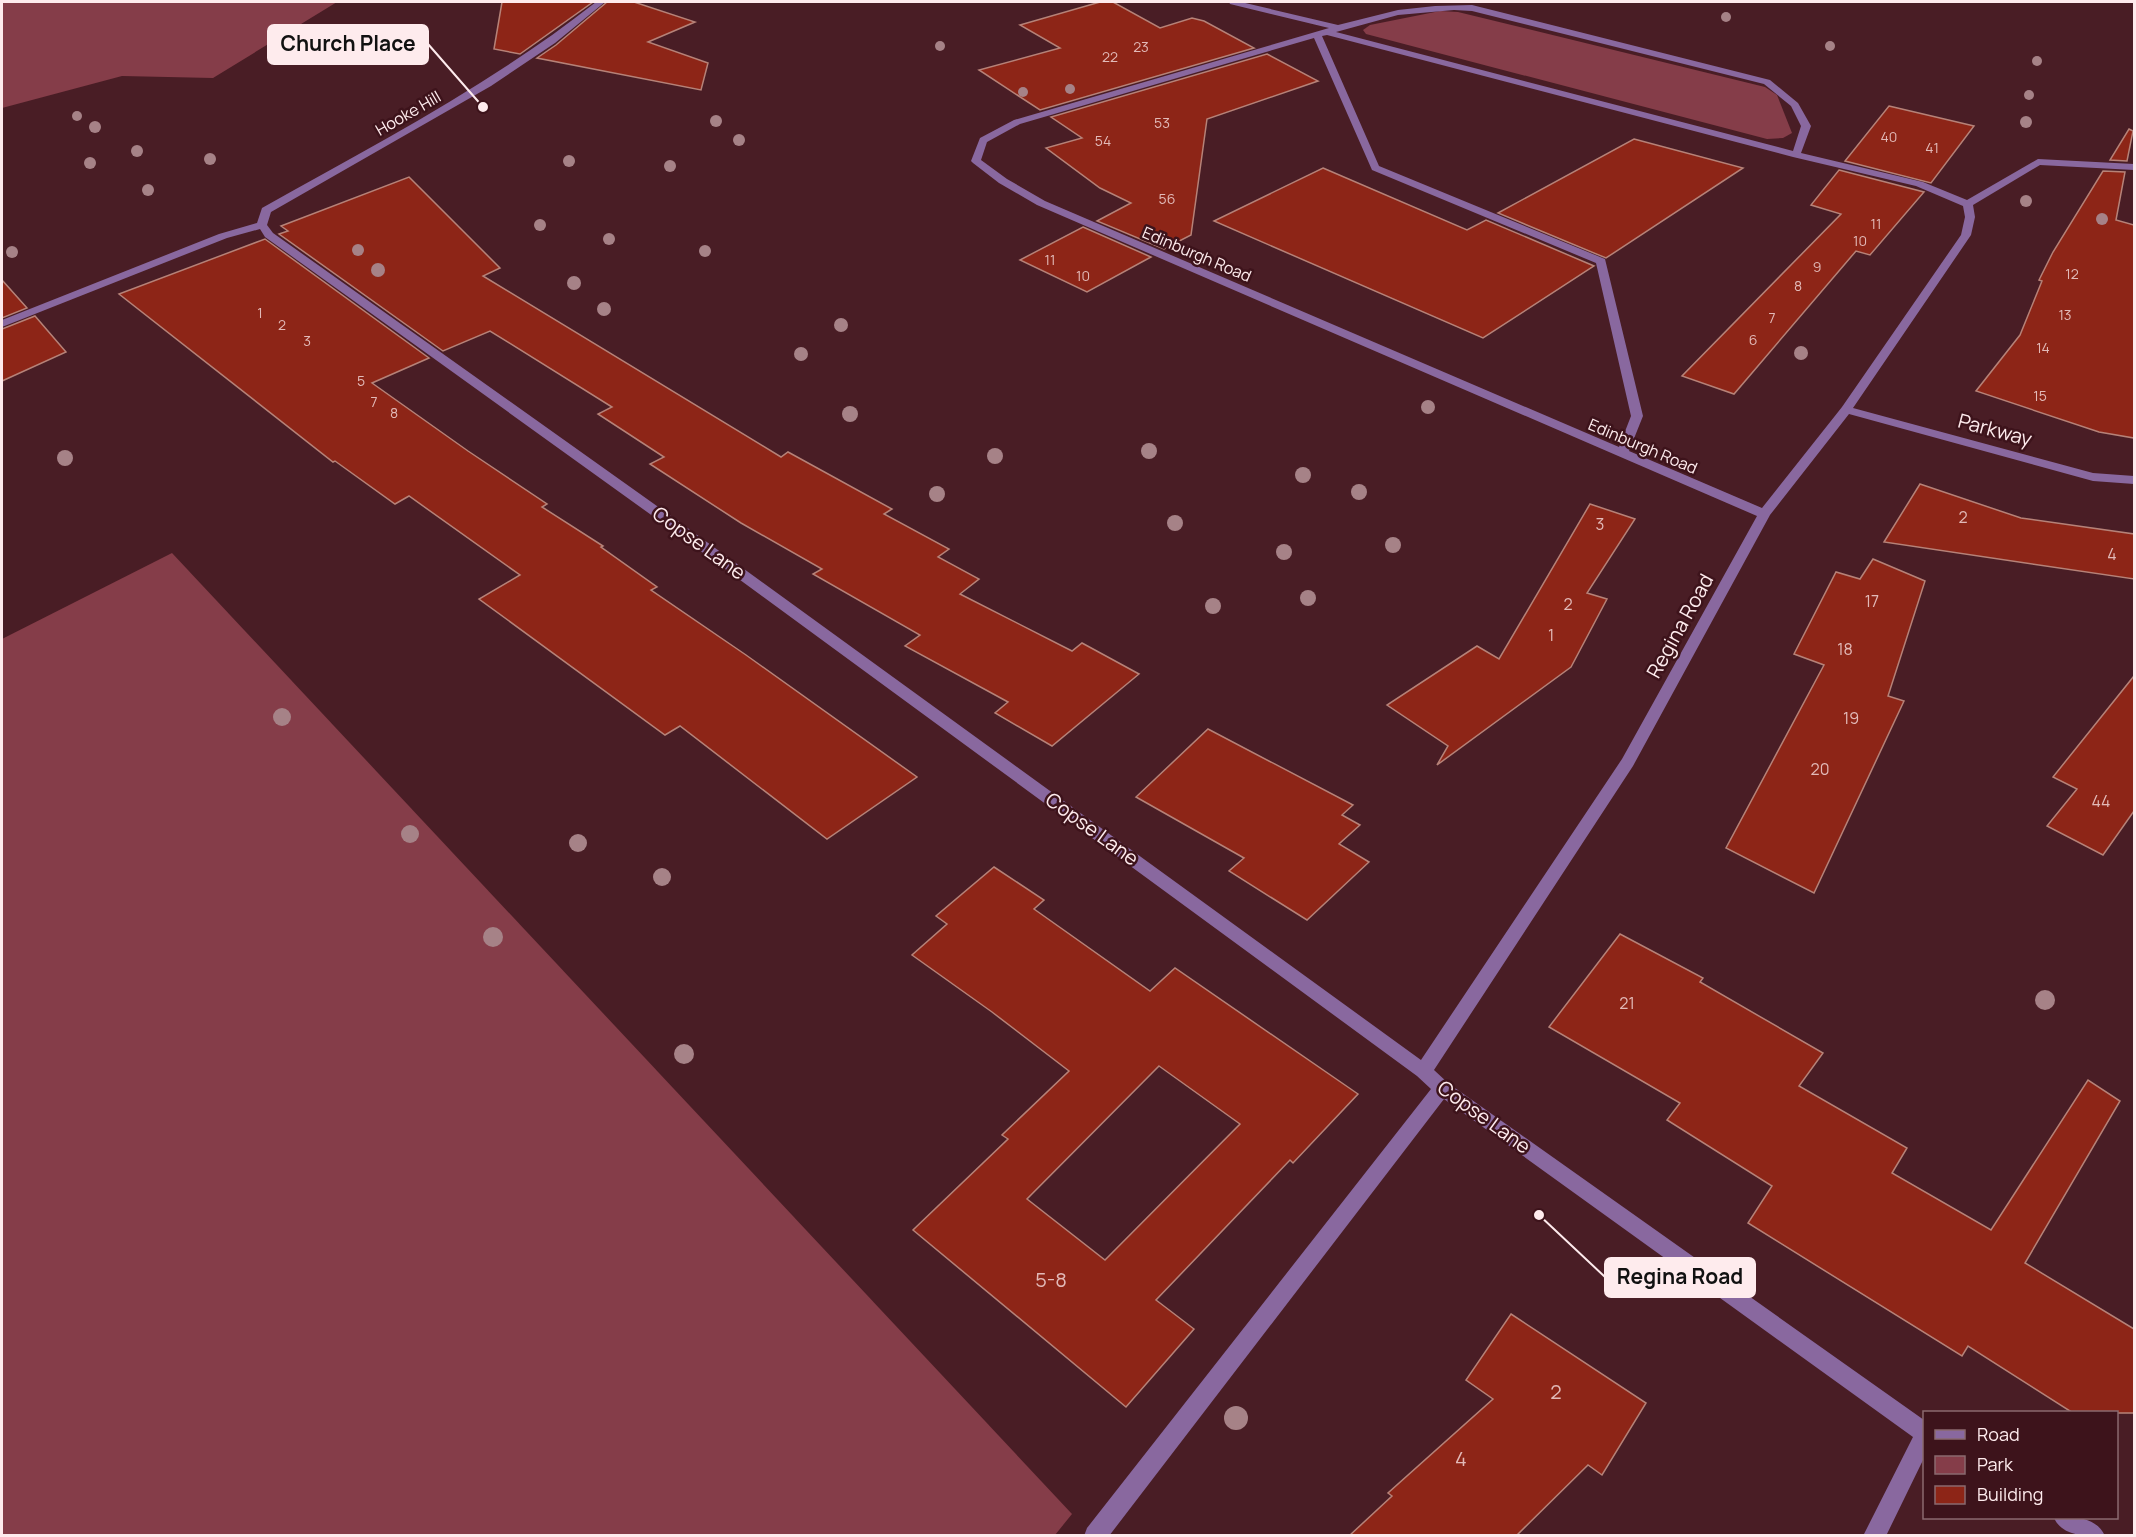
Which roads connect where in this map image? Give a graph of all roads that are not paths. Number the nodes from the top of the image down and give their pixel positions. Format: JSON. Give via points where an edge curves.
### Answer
{"nodes":[{"id":1,"x":601,"y":2,"type":"edge"},
{"id":2,"x":1233,"y":2,"type":"edge"},
{"id":3,"x":1338,"y":28,"type":"junction"},
{"id":4,"x":1322,"y":33,"type":"junction"},
{"id":5,"x":1796,"y":155,"type":"junction"},
{"id":6,"x":2134,"y":167,"type":"edge"},
{"id":7,"x":1968,"y":204,"type":"junction"},
{"id":8,"x":262,"y":225,"type":"junction"},
{"id":9,"x":2,"y":324,"type":"edge"},
{"id":10,"x":1846,"y":410,"type":"junction"},
{"id":11,"x":1622,"y":454,"type":"junction"},
{"id":12,"x":2134,"y":480,"type":"edge"},
{"id":13,"x":1764,"y":514,"type":"junction"},
{"id":14,"x":1423,"y":1071,"type":"junction"},
{"id":15,"x":1442,"y":1088,"type":"junction"},
{"id":16,"x":1923,"y":1431,"type":"edge"},
{"id":17,"x":1923,"y":1439,"type":"edge"},
{"id":18,"x":2067,"y":1519,"type":"edge"},
{"id":19,"x":1095,"y":1536,"type":"edge"},
{"id":20,"x":1874,"y":1536,"type":"edge"},
{"id":21,"x":2094,"y":1536,"type":"edge"}],
"edges":[{"from":1,"to":8,"type":"street","name":"Hooke Hill","via":[[488,84],[266,210]]},
{"from":2,"to":3,"type":"street"},
{"from":3,"to":4,"type":"street","name":"Edinburgh Road"},
{"from":3,"to":5,"type":"street","name":"Edinburgh Road","via":[[1440,6],[1472,8],[1767,82],[1795,105],[1806,126]]},
{"from":4,"to":5,"type":"street"},
{"from":4,"to":11,"type":"street","via":[[1375,168],[1601,261],[1637,416]]},
{"from":4,"to":11,"type":"street","name":"Edinburgh Road","via":[[1017,122],[983,140],[976,160],[1002,181],[1041,203]]},
{"from":5,"to":7,"type":"street","via":[[1919,184]]},
{"from":6,"to":7,"type":"street","via":[[2038,162]]},
{"from":7,"to":10,"type":"street","name":"Regina Road","via":[[1966,235]]},
{"from":8,"to":9,"type":"street","via":[[223,236]]},
{"from":8,"to":14,"type":"street","name":"Copse Lane","via":[[269,235]]},
{"from":10,"to":12,"type":"street","name":"Parkway","via":[[2094,477]]},
{"from":10,"to":13,"type":"street","name":"Regina Road"},
{"from":11,"to":13,"type":"street","name":"Edinburgh Road"},
{"from":13,"to":14,"type":"street","name":"Regina Road","via":[[1628,762]]},
{"from":14,"to":15,"type":"street","name":"Copse Lane"},
{"from":15,"to":16,"type":"street","name":"Copse Lane"},
{"from":15,"to":19,"type":"street"},
{"from":17,"to":20,"type":"street"},
{"from":18,"to":21,"type":"street"}]}
